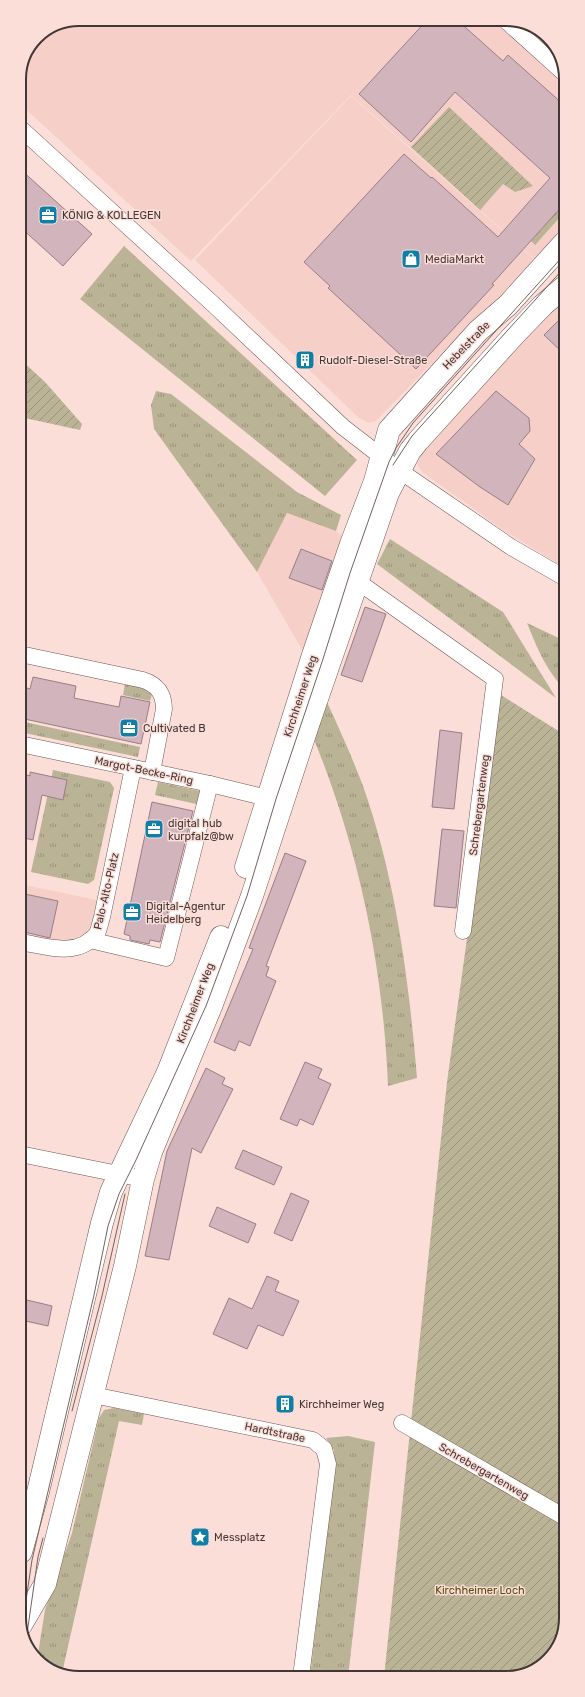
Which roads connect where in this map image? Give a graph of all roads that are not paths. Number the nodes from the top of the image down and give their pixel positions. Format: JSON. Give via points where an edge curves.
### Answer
{"nodes":[{"id":1,"x":513,"y":27,"type":"edge"},
{"id":2,"x":557,"y":67,"type":"edge"},
{"id":3,"x":26,"y":133,"type":"edge"},
{"id":4,"x":559,"y":249,"type":"edge"},
{"id":5,"x":559,"y":291,"type":"edge"},
{"id":6,"x":381,"y":455,"type":"junction"},
{"id":7,"x":400,"y":471,"type":"junction"},
{"id":8,"x":559,"y":575,"type":"edge"},
{"id":9,"x":357,"y":581,"type":"junction"},
{"id":10,"x":26,"y":655,"type":"edge"},
{"id":11,"x":26,"y":745,"type":"edge"},
{"id":12,"x":133,"y":768,"type":"junction"},
{"id":13,"x":152,"y":772,"type":"junction"},
{"id":14,"x":210,"y":784,"type":"junction"},
{"id":15,"x":267,"y":798,"type":"junction"},
{"id":16,"x":463,"y":931,"type":"dead end"},
{"id":17,"x":90,"y":940,"type":"junction"},
{"id":18,"x":26,"y":943,"type":"edge"},
{"id":19,"x":26,"y":1155,"type":"edge"},
{"id":20,"x":121,"y":1174,"type":"junction"},
{"id":21,"x":143,"y":1179,"type":"junction"},
{"id":22,"x":93,"y":1395,"type":"junction"},
{"id":23,"x":402,"y":1423,"type":"dead end"},
{"id":24,"x":559,"y":1514,"type":"edge"},
{"id":25,"x":26,"y":1534,"type":"edge"},
{"id":26,"x":26,"y":1616,"type":"edge"},
{"id":27,"x":302,"y":1671,"type":"edge"}],
"edges":[{"from":1,"to":2,"type":"street"},
{"from":3,"to":6,"type":"street","via":[[343,427]]},
{"from":4,"to":6,"type":"street","name":"Hebelstraße","via":[[508,305],[478,330],[394,423]]},
{"from":5,"to":7,"type":"street","via":[[513,336],[418,441]]},
{"from":6,"to":7,"type":"street"},
{"from":6,"to":15,"type":"street","name":"Kirchheimer Weg","via":[[375,481],[350,544]]},
{"from":7,"to":8,"type":"street","via":[[511,547]]},
{"from":7,"to":9,"type":"street","name":"Kirchheimer Weg","via":[[388,493]]},
{"from":9,"to":16,"type":"street","name":"Schrebergartenweg","via":[[495,679]]},
{"from":9,"to":21,"type":"street","name":"Kirchheimer Weg","via":[[252,896],[212,1004],[151,1152]]},
{"from":10,"to":13,"type":"street","via":[[152,682],[164,701]]},
{"from":11,"to":12,"type":"street","name":"Margot-Becke-Ring"},
{"from":12,"to":13,"type":"street","name":"Margot-Becke-Ring"},
{"from":12,"to":17,"type":"street","name":"Palo-Alto-Platz","via":[[102,918],[97,934]]},
{"from":13,"to":14,"type":"street","name":"Margot-Becke-Ring"},
{"from":14,"to":15,"type":"street","name":"Margot-Becke-Ring"},
{"from":14,"to":17,"type":"street","via":[[166,958]]},
{"from":15,"to":20,"type":"street","name":"Kirchheimer Weg","via":[[236,898],[197,1001],[168,1072]]},
{"from":17,"to":18,"type":"street","name":"Palo-Alto-Platz","via":[[80,948],[71,949]]},
{"from":19,"to":20,"type":"street"},
{"from":20,"to":21,"type":"street"},
{"from":20,"to":25,"type":"street","name":"Kirchheimer Weg","via":[[111,1192],[102,1223]]},
{"from":21,"to":22,"type":"street","name":"Kirchheimer Weg","via":[[125,1266]]},
{"from":22,"to":26,"type":"street","name":"Kirchheimer Weg","via":[[45,1584]]},
{"from":22,"to":27,"type":"street","name":"Hardtstraße","via":[[313,1440],[324,1450],[328,1464]]},
{"from":23,"to":24,"type":"street","name":"Schrebergartenweg"}]}
